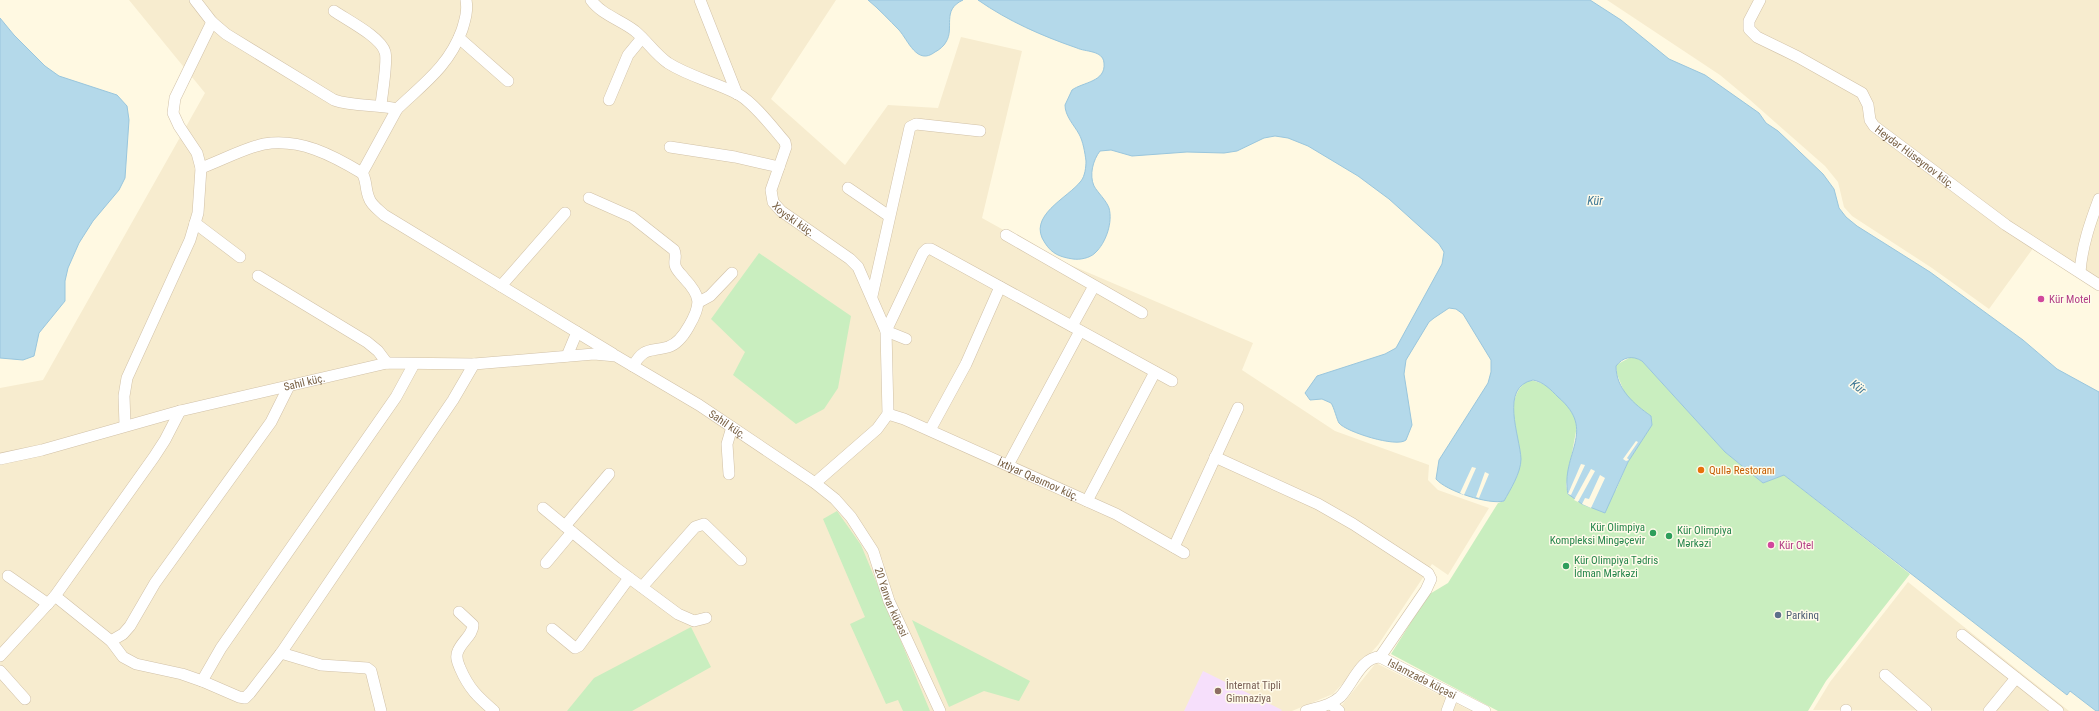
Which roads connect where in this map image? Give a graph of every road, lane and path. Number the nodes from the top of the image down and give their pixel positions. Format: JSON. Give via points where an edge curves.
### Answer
{"nodes":[{"id":1,"x":196,"y":0,"type":"edge"},
{"id":2,"x":466,"y":0,"type":"edge"},
{"id":3,"x":590,"y":0,"type":"edge"},
{"id":4,"x":700,"y":0,"type":"edge"},
{"id":5,"x":1760,"y":0,"type":"edge"},
{"id":6,"x":334,"y":11,"type":"dead end"},
{"id":7,"x":212,"y":22,"type":"junction"},
{"id":8,"x":459,"y":38,"type":"junction"},
{"id":9,"x":642,"y":38,"type":"junction"},
{"id":10,"x":508,"y":82,"type":"dead end"},
{"id":11,"x":737,"y":94,"type":"junction"},
{"id":12,"x":609,"y":100,"type":"dead end"},
{"id":13,"x":381,"y":105,"type":"junction"},
{"id":14,"x":397,"y":109,"type":"junction"},
{"id":15,"x":980,"y":131,"type":"dead end"},
{"id":16,"x":670,"y":147,"type":"dead end"},
{"id":17,"x":779,"y":167,"type":"junction"},
{"id":18,"x":201,"y":168,"type":"junction"},
{"id":19,"x":362,"y":172,"type":"junction"},
{"id":20,"x":848,"y":188,"type":"dead end"},
{"id":21,"x":589,"y":198,"type":"dead end"},
{"id":22,"x":2099,"y":199,"type":"edge"},
{"id":23,"x":564,"y":213,"type":"dead end"},
{"id":24,"x":889,"y":216,"type":"junction"},
{"id":25,"x":195,"y":223,"type":"junction"},
{"id":26,"x":1006,"y":235,"type":"dead end"},
{"id":27,"x":240,"y":257,"type":"dead end"},
{"id":28,"x":2080,"y":272,"type":"junction"},
{"id":29,"x":732,"y":273,"type":"dead end"},
{"id":30,"x":258,"y":276,"type":"dead end"},
{"id":31,"x":2099,"y":285,"type":"edge"},
{"id":32,"x":501,"y":286,"type":"junction"},
{"id":33,"x":1000,"y":286,"type":"junction"},
{"id":34,"x":1094,"y":286,"type":"junction"},
{"id":35,"x":872,"y":296,"type":"junction"},
{"id":36,"x":699,"y":302,"type":"junction"},
{"id":37,"x":1142,"y":313,"type":"dead end"},
{"id":38,"x":1076,"y":328,"type":"junction"},
{"id":39,"x":886,"y":331,"type":"junction"},
{"id":40,"x":577,"y":332,"type":"junction"},
{"id":41,"x":906,"y":338,"type":"dead end"},
{"id":42,"x":566,"y":356,"type":"junction"},
{"id":43,"x":616,"y":356,"type":"junction"},
{"id":44,"x":387,"y":363,"type":"junction"},
{"id":45,"x":414,"y":364,"type":"junction"},
{"id":46,"x":474,"y":364,"type":"junction"},
{"id":47,"x":632,"y":366,"type":"junction"},
{"id":48,"x":1155,"y":372,"type":"junction"},
{"id":49,"x":1172,"y":381,"type":"dead end"},
{"id":50,"x":289,"y":386,"type":"junction"},
{"id":51,"x":1238,"y":408,"type":"dead end"},
{"id":52,"x":180,"y":410,"type":"junction"},
{"id":53,"x":888,"y":414,"type":"junction"},
{"id":54,"x":126,"y":425,"type":"junction"},
{"id":55,"x":732,"y":427,"type":"junction"},
{"id":56,"x":930,"y":430,"type":"junction"},
{"id":57,"x":1215,"y":457,"type":"junction"},
{"id":58,"x":0,"y":459,"type":"edge"},
{"id":59,"x":1008,"y":465,"type":"junction"},
{"id":60,"x":609,"y":474,"type":"dead end"},
{"id":61,"x":729,"y":474,"type":"dead end"},
{"id":62,"x":815,"y":483,"type":"junction"},
{"id":63,"x":835,"y":499,"type":"joint"},
{"id":64,"x":1087,"y":501,"type":"junction"},
{"id":65,"x":543,"y":508,"type":"dead end"},
{"id":66,"x":568,"y":529,"type":"junction"},
{"id":67,"x":1174,"y":548,"type":"junction"},
{"id":68,"x":1184,"y":553,"type":"dead end"},
{"id":69,"x":741,"y":560,"type":"dead end"},
{"id":70,"x":546,"y":563,"type":"dead end"},
{"id":71,"x":8,"y":576,"type":"dead end"},
{"id":72,"x":629,"y":578,"type":"junction"},
{"id":73,"x":642,"y":587,"type":"junction"},
{"id":74,"x":51,"y":600,"type":"junction"},
{"id":75,"x":459,"y":612,"type":"dead end"},
{"id":76,"x":706,"y":618,"type":"dead end"},
{"id":77,"x":552,"y":629,"type":"dead end"},
{"id":78,"x":1962,"y":635,"type":"dead end"},
{"id":79,"x":111,"y":641,"type":"junction"},
{"id":80,"x":281,"y":653,"type":"junction"},
{"id":81,"x":0,"y":656,"type":"edge"},
{"id":82,"x":1380,"y":657,"type":"junction"},
{"id":83,"x":0,"y":671,"type":"edge"},
{"id":84,"x":1885,"y":675,"type":"dead end"},
{"id":85,"x":2016,"y":678,"type":"junction"},
{"id":86,"x":202,"y":681,"type":"junction"},
{"id":87,"x":1453,"y":694,"type":"junction"},
{"id":88,"x":25,"y":699,"type":"dead end"},
{"id":89,"x":1335,"y":708,"type":"edge"},
{"id":90,"x":381,"y":711,"type":"edge"},
{"id":91,"x":494,"y":711,"type":"edge"},
{"id":92,"x":940,"y":711,"type":"edge"},
{"id":93,"x":1306,"y":711,"type":"edge"},
{"id":94,"x":1447,"y":711,"type":"edge"},
{"id":95,"x":1485,"y":711,"type":"edge"},
{"id":96,"x":1926,"y":711,"type":"edge"},
{"id":97,"x":1989,"y":711,"type":"edge"},
{"id":98,"x":2058,"y":711,"type":"edge"}],
"edges":[{"from":1,"to":7,"type":"street"},
{"from":2,"to":8,"type":"street","via":[[466,14]]},
{"from":3,"to":9,"type":"street","name":"Xoyski küç.","via":[[601,11],[629,27]]},
{"from":4,"to":11,"type":"street"},
{"from":5,"to":28,"type":"street","name":"Heydər Hüseynov küç.","via":[[1749,21],[1749,29],[1757,37],[1862,93],[1874,126],[2006,226]]},
{"from":6,"to":13,"type":"street","via":[[371,36],[386,52]]},
{"from":7,"to":13,"type":"street","via":[[226,34],[334,100],[344,104]]},
{"from":7,"to":18,"type":"street","via":[[175,98],[173,113],[197,153]]},
{"from":8,"to":10,"type":"street"},
{"from":8,"to":14,"type":"street","via":[[449,59]]},
{"from":9,"to":11,"type":"street","name":"Xoyski küç.","via":[[653,51],[690,76]]},
{"from":9,"to":12,"type":"street","via":[[628,54]]},
{"from":11,"to":17,"type":"street","name":"Xoyski küç.","via":[[756,110],[785,142],[786,147]]},
{"from":13,"to":14,"type":"street"},
{"from":14,"to":19,"type":"street"},
{"from":15,"to":24,"type":"street","via":[[916,124],[910,127]]},
{"from":16,"to":17,"type":"street"},
{"from":17,"to":35,"type":"street","name":"Xoyski küç.","via":[[771,190],[773,202],[781,211],[850,259],[858,267]]},
{"from":18,"to":19,"type":"street","via":[[263,144],[286,144],[312,148],[331,155]]},
{"from":18,"to":25,"type":"street"},
{"from":19,"to":32,"type":"street","name":"Sahil küç.","via":[[374,207]]},
{"from":20,"to":24,"type":"street"},
{"from":21,"to":36,"type":"street","via":[[632,217],[674,250],[675,265],[698,296]]},
{"from":22,"to":28,"type":"street","via":[[2088,226]]},
{"from":23,"to":32,"type":"street"},
{"from":24,"to":35,"type":"street"},
{"from":25,"to":27,"type":"street"},
{"from":25,"to":54,"type":"street","via":[[190,240],[127,378],[124,396]]},
{"from":26,"to":34,"type":"street"},
{"from":28,"to":31,"type":"street","name":"Heydər Hüseynov küç."},
{"from":29,"to":36,"type":"street","via":[[710,296]]},
{"from":30,"to":44,"type":"street","via":[[367,342]]},
{"from":32,"to":40,"type":"street","name":"Sahil küç."},
{"from":33,"to":38,"type":"street"},
{"from":33,"to":39,"type":"street","via":[[927,249]]},
{"from":33,"to":56,"type":"street","via":[[966,364]]},
{"from":34,"to":37,"type":"street"},
{"from":34,"to":38,"type":"street"},
{"from":35,"to":39,"type":"street","name":"Xoyski küç."},
{"from":36,"to":47,"type":"street","via":[[683,336],[669,346],[645,350]]},
{"from":38,"to":48,"type":"street"},
{"from":38,"to":59,"type":"street"},
{"from":39,"to":41,"type":"street"},
{"from":39,"to":53,"type":"street","name":"Xoyski küç."},
{"from":40,"to":42,"type":"street"},
{"from":40,"to":43,"type":"street","name":"Sahil küç."},
{"from":42,"to":43,"type":"street","name":"Sahil küç."},
{"from":42,"to":46,"type":"street","name":"Sahil küç."},
{"from":43,"to":47,"type":"street","name":"Sahil küç."},
{"from":44,"to":45,"type":"street","name":"Sahil küç."},
{"from":44,"to":50,"type":"street","name":"Sahil küç."},
{"from":45,"to":46,"type":"street","name":"Sahil küç."},
{"from":45,"to":86,"type":"street","via":[[396,397],[226,642]]},
{"from":46,"to":80,"type":"street","via":[[453,400]]},
{"from":47,"to":55,"type":"street","name":"Sahil küç."},
{"from":48,"to":49,"type":"street"},
{"from":48,"to":64,"type":"street"},
{"from":50,"to":52,"type":"street","name":"Sahil küç."},
{"from":50,"to":79,"type":"street","via":[[271,422],[155,584],[130,626]]},
{"from":51,"to":57,"type":"street"},
{"from":52,"to":54,"type":"street","name":"Sahil küç."},
{"from":52,"to":74,"type":"street","via":[[154,457]]},
{"from":53,"to":56,"type":"street","name":"İxtiyar Qasımov küç."},
{"from":53,"to":62,"type":"street","via":[[877,429]]},
{"from":54,"to":58,"type":"street","name":"Sahil küç.","via":[[42,450]]},
{"from":55,"to":61,"type":"street","via":[[727,444]]},
{"from":55,"to":62,"type":"street","name":"Sahil küç."},
{"from":56,"to":59,"type":"street","name":"İxtiyar Qasımov küç."},
{"from":57,"to":67,"type":"street"},
{"from":57,"to":82,"type":"street","via":[[1318,504],[1428,573],[1431,579],[1426,590]]},
{"from":59,"to":64,"type":"street","name":"İxtiyar Qasımov küç."},
{"from":60,"to":66,"type":"street"},
{"from":62,"to":63,"type":"street","name":"Sahil küç."},
{"from":63,"to":92,"type":"street","name":"20 Yanvar küçəsi","via":[[855,522],[873,551],[889,601]]},
{"from":64,"to":67,"type":"street","name":"İxtiyar Qasımov küç.","via":[[1131,522]]},
{"from":65,"to":66,"type":"street"},
{"from":66,"to":70,"type":"street"},
{"from":66,"to":72,"type":"street"},
{"from":67,"to":68,"type":"street","name":"İxtiyar Qasımov küç."},
{"from":69,"to":73,"type":"street","via":[[704,524],[700,524]]},
{"from":71,"to":74,"type":"street"},
{"from":72,"to":73,"type":"street"},
{"from":72,"to":77,"type":"street","via":[[579,646],[571,646]]},
{"from":73,"to":76,"type":"street","via":[[688,619],[694,621]]},
{"from":74,"to":79,"type":"street"},
{"from":74,"to":81,"type":"street"},
{"from":75,"to":91,"type":"street","via":[[473,625],[473,630],[457,652],[457,659],[472,692]]},
{"from":78,"to":85,"type":"street"},
{"from":79,"to":86,"type":"street","via":[[123,657],[136,664]]},
{"from":80,"to":86,"type":"street","via":[[245,698],[239,698]]},
{"from":80,"to":90,"type":"street","via":[[320,665],[367,668],[371,671]]},
{"from":82,"to":87,"type":"street","name":"Islamzadə küçəsi"},
{"from":82,"to":89,"type":"street","name":"Islamzadə küçəsi","via":[[1374,657],[1368,662]]},
{"from":83,"to":88,"type":"street"},
{"from":84,"to":96,"type":"street"},
{"from":85,"to":97,"type":"street"},
{"from":85,"to":98,"type":"street"},
{"from":87,"to":94,"type":"street"},
{"from":87,"to":95,"type":"street","name":"Islamzadə küçəsi"},
{"from":89,"to":93,"type":"street"}]}
